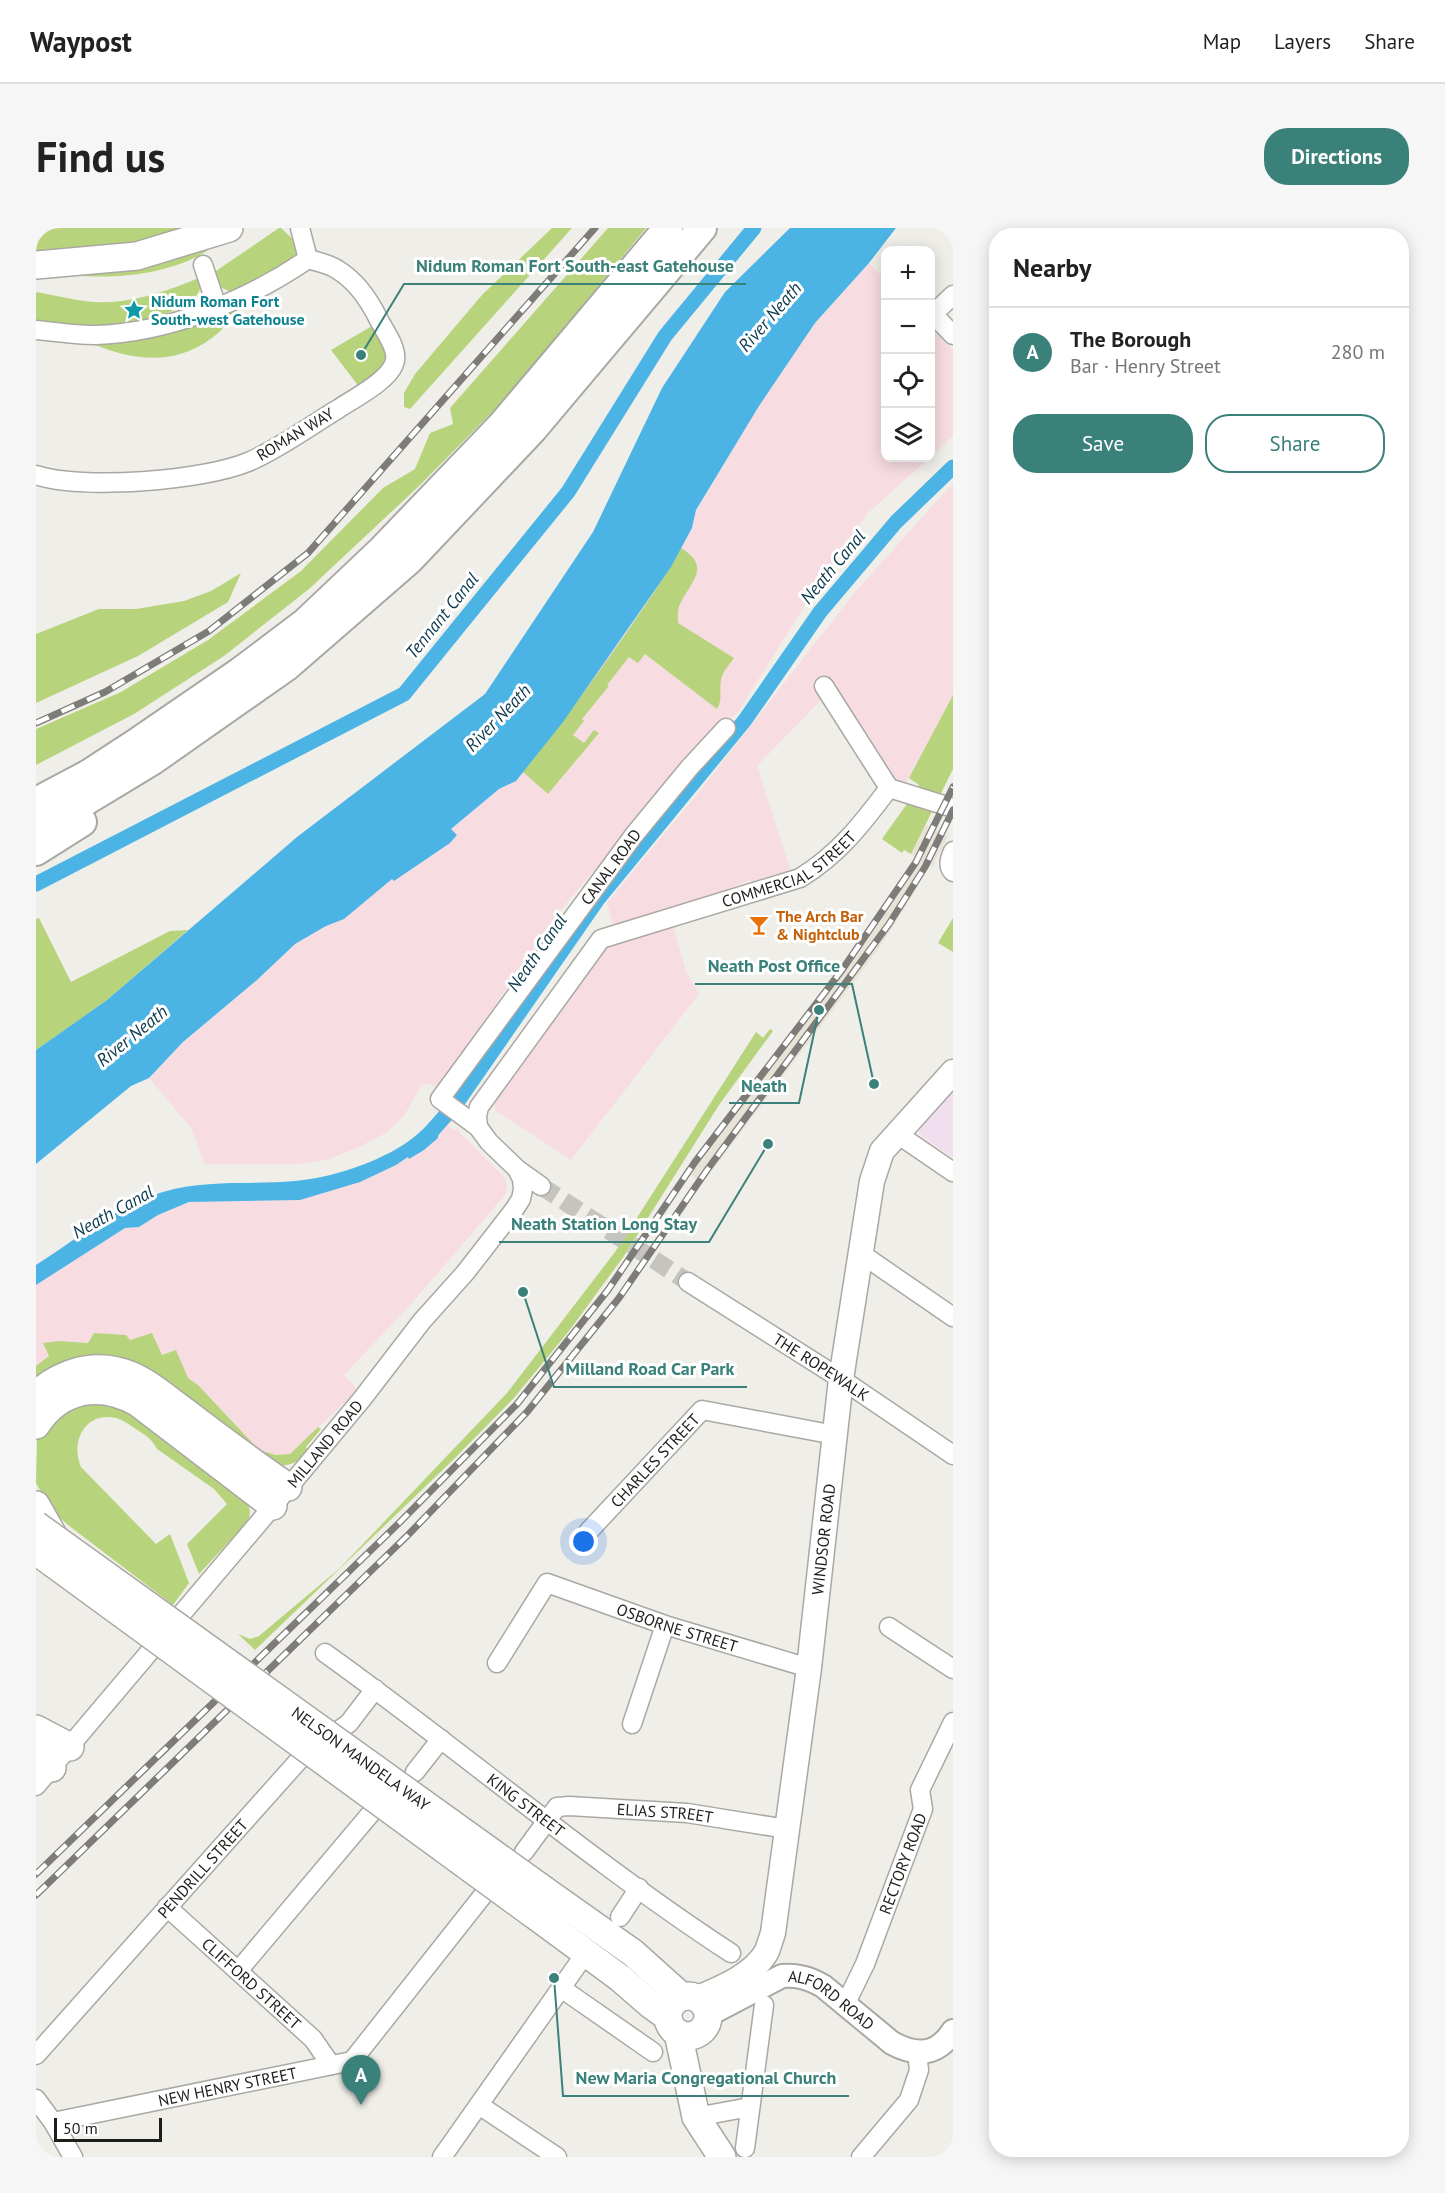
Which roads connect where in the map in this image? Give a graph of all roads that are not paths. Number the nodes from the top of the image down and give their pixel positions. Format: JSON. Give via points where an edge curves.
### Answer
{"nodes":[{"id":1,"x":229,"y":228,"type":"edge"},
{"id":2,"x":300,"y":228,"type":"edge"},
{"id":3,"x":668,"y":228,"type":"edge"},
{"id":4,"x":702,"y":228,"type":"edge"},
{"id":5,"x":308,"y":259,"type":"junction"},
{"id":6,"x":36,"y":265,"type":"edge"},
{"id":7,"x":203,"y":265,"type":"dead end"},
{"id":8,"x":953,"y":296,"type":"edge"},
{"id":9,"x":217,"y":307,"type":"junction"},
{"id":10,"x":935,"y":311,"type":"edge"},
{"id":11,"x":935,"y":316,"type":"edge"},
{"id":12,"x":36,"y":330,"type":"edge"},
{"id":13,"x":953,"y":335,"type":"edge"},
{"id":14,"x":36,"y":475,"type":"edge"},
{"id":15,"x":824,"y":686,"type":"dead end"},
{"id":16,"x":726,"y":728,"type":"dead end"},
{"id":17,"x":144,"y":752,"type":"junction"},
{"id":18,"x":36,"y":781,"type":"edge"},
{"id":19,"x":889,"y":788,"type":"junction"},
{"id":20,"x":36,"y":802,"type":"edge"},
{"id":21,"x":953,"y":808,"type":"edge"},
{"id":22,"x":36,"y":827,"type":"edge"},
{"id":23,"x":36,"y":851,"type":"edge"},
{"id":24,"x":953,"y":851,"type":"edge"},
{"id":25,"x":953,"y":872,"type":"edge"},
{"id":26,"x":953,"y":1072,"type":"edge"},
{"id":27,"x":478,"y":1127,"type":"junction"},
{"id":28,"x":896,"y":1133,"type":"junction"},
{"id":29,"x":517,"y":1169,"type":"junction"},
{"id":30,"x":953,"y":1172,"type":"edge"},
{"id":31,"x":541,"y":1186,"type":"tunnel mouth"},
{"id":32,"x":860,"y":1253,"type":"junction"},
{"id":33,"x":688,"y":1282,"type":"tunnel mouth"},
{"id":34,"x":953,"y":1317,"type":"edge"},
{"id":35,"x":842,"y":1379,"type":"junction"},
{"id":36,"x":142,"y":1393,"type":"junction"},
{"id":37,"x":36,"y":1395,"type":"edge"},
{"id":38,"x":36,"y":1425,"type":"edge"},
{"id":39,"x":835,"y":1435,"type":"junction"},
{"id":40,"x":953,"y":1455,"type":"edge"},
{"id":41,"x":281,"y":1497,"type":"junction"},
{"id":42,"x":36,"y":1505,"type":"edge"},
{"id":43,"x":588,"y":1532,"type":"dead end"},
{"id":44,"x":40,"y":1544,"type":"edge"},
{"id":45,"x":665,"y":1625,"type":"junction"},
{"id":46,"x":888,"y":1627,"type":"dead end"},
{"id":47,"x":325,"y":1653,"type":"dead end"},
{"id":48,"x":497,"y":1663,"type":"dead end"},
{"id":49,"x":808,"y":1668,"type":"junction"},
{"id":50,"x":953,"y":1669,"type":"edge"},
{"id":51,"x":375,"y":1689,"type":"junction"},
{"id":52,"x":953,"y":1722,"type":"edge"},
{"id":53,"x":632,"y":1724,"type":"dead end"},
{"id":54,"x":36,"y":1729,"type":"edge"},
{"id":55,"x":441,"y":1739,"type":"junction"},
{"id":56,"x":70,"y":1747,"type":"junction"},
{"id":57,"x":41,"y":1770,"type":"edge"},
{"id":58,"x":415,"y":1772,"type":"dead end"},
{"id":59,"x":357,"y":1802,"type":"dead end"},
{"id":60,"x":372,"y":1812,"type":"junction"},
{"id":61,"x":546,"y":1821,"type":"junction"},
{"id":62,"x":394,"y":1828,"type":"dead end"},
{"id":63,"x":787,"y":1829,"type":"junction"},
{"id":64,"x":524,"y":1852,"type":"dead end"},
{"id":65,"x":639,"y":1888,"type":"junction"},
{"id":66,"x":484,"y":1894,"type":"dead end"},
{"id":67,"x":167,"y":1907,"type":"junction"},
{"id":68,"x":620,"y":1917,"type":"dead end"},
{"id":69,"x":731,"y":1953,"type":"dead end"},
{"id":70,"x":578,"y":1964,"type":"dead end"},
{"id":71,"x":238,"y":1971,"type":"junction"},
{"id":72,"x":561,"y":1989,"type":"junction"},
{"id":73,"x":764,"y":2005,"type":"dead end"},
{"id":74,"x":845,"y":2006,"type":"junction"},
{"id":75,"x":688,"y":2016,"type":"junction"},
{"id":76,"x":953,"y":2031,"type":"edge"},
{"id":77,"x":653,"y":2052,"type":"dead end"},
{"id":78,"x":916,"y":2053,"type":"junction"},
{"id":79,"x":36,"y":2055,"type":"edge"},
{"id":80,"x":332,"y":2065,"type":"junction"},
{"id":81,"x":36,"y":2099,"type":"edge"},
{"id":82,"x":480,"y":2104,"type":"junction"},
{"id":83,"x":750,"y":2107,"type":"junction"},
{"id":84,"x":696,"y":2117,"type":"junction"},
{"id":85,"x":53,"y":2122,"type":"junction"},
{"id":86,"x":734,"y":2153,"type":"edge"},
{"id":87,"x":73,"y":2157,"type":"edge"},
{"id":88,"x":442,"y":2157,"type":"edge"},
{"id":89,"x":557,"y":2157,"type":"edge"},
{"id":90,"x":861,"y":2157,"type":"edge"}],
"edges":[{"from":1,"to":6,"type":"main road","via":[[137,256]]},
{"from":2,"to":5,"type":"street"},
{"from":3,"to":17,"type":"highway","via":[[502,425],[381,551],[305,622]]},
{"from":4,"to":17,"type":"highway","via":[[532,430],[409,560],[287,666]]},
{"from":5,"to":9,"type":"street"},
{"from":5,"to":14,"type":"street","name":"ROMAN WAY","via":[[338,269],[359,287],[395,353],[390,373],[359,396],[247,462],[199,475],[135,482],[57,480]]},
{"from":7,"to":9,"type":"street"},
{"from":8,"to":10,"type":"street"},
{"from":9,"to":12,"type":"street","via":[[147,329],[95,335]]},
{"from":11,"to":13,"type":"street"},
{"from":15,"to":19,"type":"street"},
{"from":16,"to":27,"type":"street","name":"CANAL ROAD","via":[[634,835],[440,1099]]},
{"from":17,"to":18,"type":"highway","via":[[81,760]]},
{"from":17,"to":20,"type":"highway","via":[[88,774]]},
{"from":17,"to":22,"type":"highway","via":[[82,803]]},
{"from":17,"to":23,"type":"highway","via":[[120,798]]},
{"from":19,"to":21,"type":"street"},
{"from":19,"to":27,"type":"street","name":"COMMERCIAL STREET","via":[[853,835],[820,866],[800,878],[601,939],[479,1107]]},
{"from":24,"to":25,"type":"street","via":[[949,860]]},
{"from":26,"to":28,"type":"main road","name":"WINDSOR ROAD"},
{"from":27,"to":29,"type":"street"},
{"from":28,"to":30,"type":"street"},
{"from":28,"to":32,"type":"main road","name":"WINDSOR ROAD","via":[[882,1150],[872,1181]]},
{"from":29,"to":31,"type":"street"},
{"from":29,"to":41,"type":"street","name":"MILLAND ROAD","via":[[523,1189],[507,1221]]},
{"from":32,"to":34,"type":"street"},
{"from":32,"to":35,"type":"main road","name":"WINDSOR ROAD"},
{"from":33,"to":35,"type":"street","name":"THE ROPEWALK"},
{"from":35,"to":39,"type":"main road","name":"WINDSOR ROAD"},
{"from":35,"to":40,"type":"street","name":"THE ROPEWALK"},
{"from":36,"to":37,"type":"main road","via":[[118,1371],[88,1369],[58,1378]]},
{"from":36,"to":38,"type":"main road","via":[[84,1391],[61,1400]]},
{"from":36,"to":41,"type":"main road"},
{"from":39,"to":43,"type":"street","name":"CHARLES STREET","via":[[702,1410]]},
{"from":39,"to":49,"type":"main road","name":"WINDSOR ROAD"},
{"from":41,"to":56,"type":"street","name":"MILLAND ROAD"},
{"from":42,"to":44,"type":"main road"},
{"from":44,"to":75,"type":"main road","name":"NELSON MANDELA WAY","bridge":true,"via":[[538,1902],[650,2004]]},
{"from":45,"to":48,"type":"street","name":"OSBORNE STREET","via":[[547,1583]]},
{"from":45,"to":49,"type":"street","name":"OSBORNE STREET"},
{"from":45,"to":53,"type":"street"},
{"from":46,"to":50,"type":"street"},
{"from":47,"to":51,"type":"street","name":"KING STREET"},
{"from":49,"to":63,"type":"main road","name":"WINDSOR ROAD"},
{"from":51,"to":55,"type":"street","name":"KING STREET"},
{"from":51,"to":67,"type":"street","name":"PENDRILL STREET","via":[[349,1723],[300,1759]]},
{"from":52,"to":74,"type":"street","name":"RECTORY ROAD","via":[[920,1790],[923,1809],[865,1964]]},
{"from":54,"to":56,"type":"main road"},
{"from":55,"to":58,"type":"street"},
{"from":55,"to":61,"type":"street","name":"KING STREET"},
{"from":56,"to":57,"type":"street","name":"MILLAND ROAD"},
{"from":59,"to":60,"type":"street"},
{"from":60,"to":62,"type":"street"},
{"from":60,"to":71,"type":"street"},
{"from":61,"to":63,"type":"street","name":"ELIAS STREET","via":[[557,1808],[569,1806],[687,1813]]},
{"from":61,"to":64,"type":"street"},
{"from":61,"to":65,"type":"street","name":"KING STREET"},
{"from":63,"to":75,"type":"main road","name":"WINDSOR ROAD","via":[[773,1933],[766,1951],[758,1962]]},
{"from":65,"to":68,"type":"street"},
{"from":65,"to":69,"type":"street","name":"KING STREET"},
{"from":66,"to":80,"type":"street","name":"NEW HENRY STREET","via":[[352,2061]]},
{"from":67,"to":71,"type":"street","name":"CLIFFORD STREET"},
{"from":67,"to":79,"type":"street","name":"PENDRILL STREET"},
{"from":70,"to":72,"type":"street"},
{"from":71,"to":80,"type":"street","name":"CLIFFORD STREET","via":[[313,2039]]},
{"from":72,"to":77,"type":"street"},
{"from":72,"to":82,"type":"street"},
{"from":73,"to":83,"type":"street"},
{"from":74,"to":75,"type":"street","name":"ALFORD ROAD","via":[[811,1979],[791,1975]]},
{"from":74,"to":78,"type":"street","name":"ALFORD ROAD","via":[[892,2043]]},
{"from":75,"to":84,"type":"main road","via":[[688,2077]]},
{"from":76,"to":78,"type":"street","via":[[938,2048]]},
{"from":78,"to":90,"type":"street","via":[[919,2070],[909,2100]]},
{"from":80,"to":85,"type":"street","name":"NEW HENRY STREET"},
{"from":81,"to":85,"type":"street"},
{"from":82,"to":88,"type":"street"},
{"from":82,"to":89,"type":"street"},
{"from":83,"to":84,"type":"street"},
{"from":83,"to":86,"type":"street"},
{"from":84,"to":86,"type":"main road"},
{"from":85,"to":87,"type":"street"}]}
